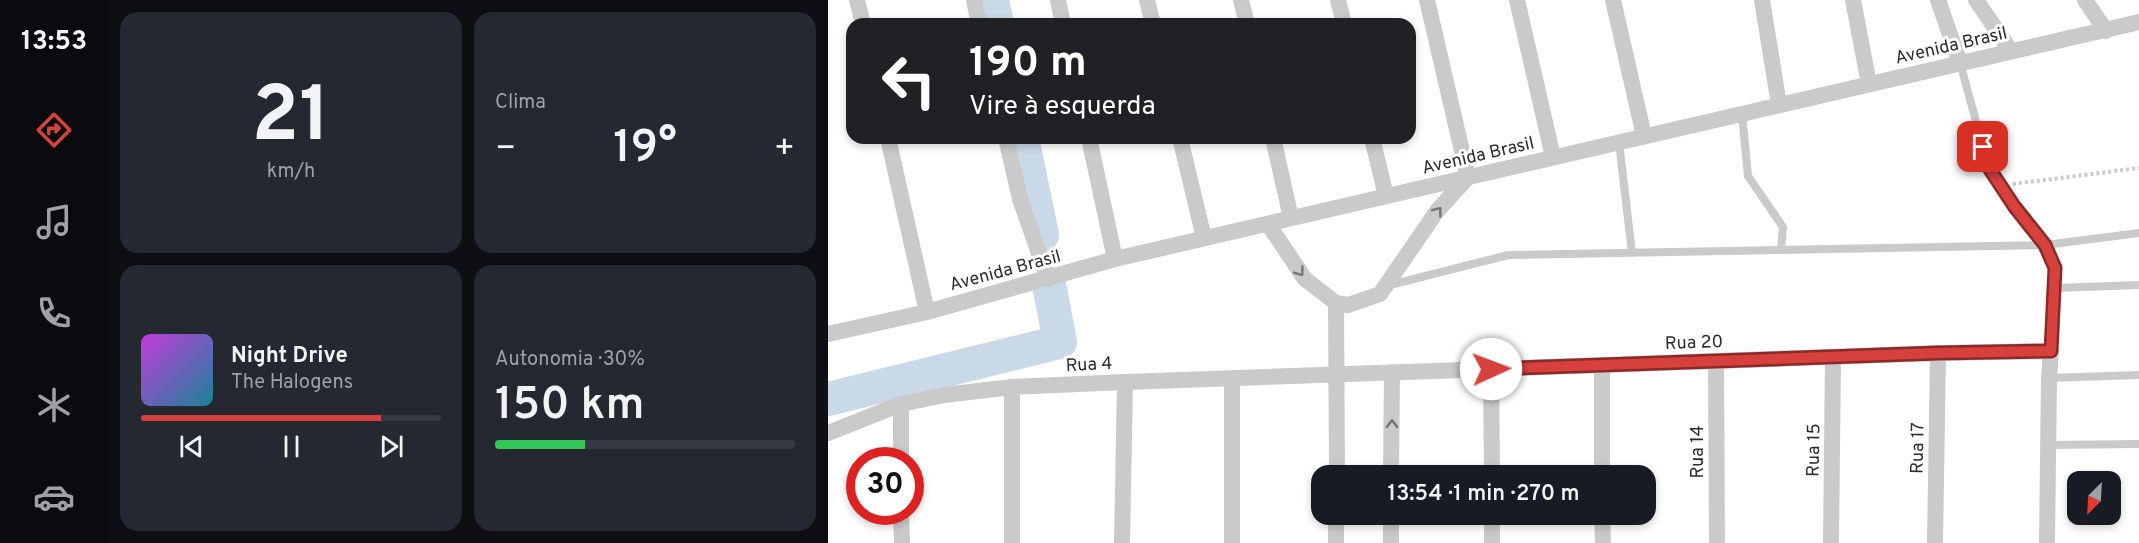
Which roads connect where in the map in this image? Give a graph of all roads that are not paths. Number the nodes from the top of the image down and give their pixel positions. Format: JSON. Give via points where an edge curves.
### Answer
{"nodes":[{"id":1,"x":857,"y":0,"type":"edge"},
{"id":2,"x":974,"y":0,"type":"edge"},
{"id":3,"x":1058,"y":0,"type":"edge"},
{"id":4,"x":1148,"y":0,"type":"edge"},
{"id":5,"x":1241,"y":0,"type":"edge"},
{"id":6,"x":1338,"y":0,"type":"edge"},
{"id":7,"x":1427,"y":0,"type":"edge"},
{"id":8,"x":1517,"y":0,"type":"edge"},
{"id":9,"x":1613,"y":0,"type":"edge"},
{"id":10,"x":1762,"y":0,"type":"edge"},
{"id":11,"x":1854,"y":0,"type":"edge"},
{"id":12,"x":1938,"y":0,"type":"edge"},
{"id":13,"x":1976,"y":0,"type":"edge"},
{"id":14,"x":2085,"y":0,"type":"edge"},
{"id":15,"x":862,"y":18,"type":"edge"},
{"id":16,"x":978,"y":18,"type":"edge"},
{"id":17,"x":1062,"y":18,"type":"edge"},
{"id":18,"x":1152,"y":18,"type":"edge"},
{"id":19,"x":1246,"y":18,"type":"edge"},
{"id":20,"x":1342,"y":18,"type":"edge"},
{"id":21,"x":2139,"y":22,"type":"edge"},
{"id":22,"x":2106,"y":31,"type":"junction"},
{"id":23,"x":2011,"y":51,"type":"junction"},
{"id":24,"x":1960,"y":63,"type":"junction"},
{"id":25,"x":1869,"y":84,"type":"junction"},
{"id":26,"x":1779,"y":105,"type":"junction"},
{"id":27,"x":1742,"y":114,"type":"junction"},
{"id":28,"x":1644,"y":136,"type":"junction"},
{"id":29,"x":1619,"y":142,"type":"junction"},
{"id":30,"x":889,"y":144,"type":"edge"},
{"id":31,"x":1007,"y":144,"type":"edge"},
{"id":32,"x":1090,"y":144,"type":"edge"},
{"id":33,"x":1181,"y":144,"type":"edge"},
{"id":34,"x":1274,"y":144,"type":"edge"},
{"id":35,"x":1373,"y":144,"type":"edge"},
{"id":36,"x":1553,"y":157,"type":"junction"},
{"id":37,"x":1468,"y":177,"type":"junction"},
{"id":38,"x":1386,"y":196,"type":"junction"},
{"id":39,"x":1292,"y":218,"type":"junction"},
{"id":40,"x":1268,"y":224,"type":"junction"},
{"id":41,"x":2139,"y":233,"type":"edge"},
{"id":42,"x":1204,"y":238,"type":"junction"},
{"id":43,"x":2045,"y":245,"type":"junction"},
{"id":44,"x":1781,"y":250,"type":"junction"},
{"id":45,"x":1632,"y":253,"type":"junction"},
{"id":46,"x":1115,"y":259,"type":"junction"},
{"id":47,"x":1048,"y":279,"type":"junction"},
{"id":48,"x":2139,"y":285,"type":"edge"},
{"id":49,"x":1386,"y":286,"type":"junction"},
{"id":50,"x":2055,"y":288,"type":"junction"},
{"id":51,"x":1336,"y":303,"type":"junction"},
{"id":52,"x":927,"y":312,"type":"junction"},
{"id":53,"x":828,"y":334,"type":"edge"},
{"id":54,"x":2051,"y":351,"type":"junction"},
{"id":55,"x":1938,"y":353,"type":"junction"},
{"id":56,"x":1833,"y":357,"type":"junction"},
{"id":57,"x":1716,"y":361,"type":"junction"},
{"id":58,"x":1602,"y":365,"type":"junction"},
{"id":59,"x":1491,"y":369,"type":"junction"},
{"id":60,"x":1392,"y":372,"type":"junction"},
{"id":61,"x":1338,"y":374,"type":"junction"},
{"id":62,"x":2139,"y":375,"type":"edge"},
{"id":63,"x":1232,"y":378,"type":"junction"},
{"id":64,"x":2049,"y":378,"type":"junction"},
{"id":65,"x":1125,"y":382,"type":"junction"},
{"id":66,"x":1012,"y":387,"type":"junction"},
{"id":67,"x":901,"y":404,"type":"junction"},
{"id":68,"x":828,"y":433,"type":"edge"},
{"id":69,"x":2139,"y":444,"type":"edge"},
{"id":70,"x":2048,"y":445,"type":"junction"},
{"id":71,"x":901,"y":447,"type":"edge"},
{"id":72,"x":1336,"y":465,"type":"edge"},
{"id":73,"x":1391,"y":465,"type":"edge"},
{"id":74,"x":1492,"y":465,"type":"edge"},
{"id":75,"x":1602,"y":465,"type":"edge"},
{"id":76,"x":902,"y":525,"type":"edge"},
{"id":77,"x":1336,"y":525,"type":"edge"},
{"id":78,"x":1391,"y":525,"type":"edge"},
{"id":79,"x":1492,"y":525,"type":"edge"},
{"id":80,"x":1602,"y":525,"type":"edge"},
{"id":81,"x":902,"y":543,"type":"edge"},
{"id":82,"x":1012,"y":543,"type":"edge"},
{"id":83,"x":1122,"y":543,"type":"edge"},
{"id":84,"x":1232,"y":543,"type":"edge"},
{"id":85,"x":1336,"y":543,"type":"edge"},
{"id":86,"x":1391,"y":543,"type":"edge"},
{"id":87,"x":1492,"y":543,"type":"edge"},
{"id":88,"x":1603,"y":543,"type":"edge"},
{"id":89,"x":1717,"y":543,"type":"edge"},
{"id":90,"x":1831,"y":543,"type":"edge"},
{"id":91,"x":1935,"y":543,"type":"edge"},
{"id":92,"x":2047,"y":543,"type":"edge"}],
"edges":[{"from":1,"to":15,"type":"street"},
{"from":2,"to":16,"type":"street"},
{"from":3,"to":17,"type":"street"},
{"from":4,"to":18,"type":"street"},
{"from":5,"to":19,"type":"street"},
{"from":6,"to":20,"type":"street"},
{"from":7,"to":37,"type":"street"},
{"from":8,"to":36,"type":"street"},
{"from":9,"to":28,"type":"street"},
{"from":10,"to":26,"type":"street"},
{"from":11,"to":25,"type":"street"},
{"from":12,"to":24,"type":"street"},
{"from":13,"to":23,"type":"street"},
{"from":14,"to":22,"type":"street"},
{"from":21,"to":22,"type":"street","name":"Avenida Brasil"},
{"from":22,"to":23,"type":"street","name":"Avenida Brasil"},
{"from":23,"to":24,"type":"street","name":"Avenida Brasil"},
{"from":24,"to":25,"type":"street","name":"Avenida Brasil"},
{"from":24,"to":43,"type":"lane","via":[[1989,168]]},
{"from":25,"to":26,"type":"street","name":"Avenida Brasil"},
{"from":26,"to":27,"type":"street","name":"Avenida Brasil"},
{"from":27,"to":28,"type":"street","name":"Avenida Brasil"},
{"from":27,"to":44,"type":"lane","via":[[1748,176],[1783,227]]},
{"from":28,"to":29,"type":"street","name":"Avenida Brasil"},
{"from":29,"to":36,"type":"street","name":"Avenida Brasil"},
{"from":29,"to":45,"type":"lane"},
{"from":30,"to":52,"type":"street"},
{"from":31,"to":47,"type":"street","via":[[1020,199]]},
{"from":32,"to":46,"type":"street"},
{"from":33,"to":42,"type":"street"},
{"from":34,"to":39,"type":"street"},
{"from":35,"to":38,"type":"street"},
{"from":36,"to":37,"type":"street","name":"Avenida Brasil"},
{"from":37,"to":38,"type":"street","name":"Avenida Brasil"},
{"from":49,"to":37,"type":"street","one_way":true,"via":[[1437,211]]},
{"from":38,"to":39,"type":"street","name":"Avenida Brasil"},
{"from":39,"to":40,"type":"street","name":"Avenida Brasil"},
{"from":40,"to":42,"type":"street","name":"Avenida Brasil"},
{"from":40,"to":51,"type":"street","one_way":true,"via":[[1305,279]]},
{"from":41,"to":43,"type":"lane"},
{"from":42,"to":46,"type":"street","name":"Avenida Brasil"},
{"from":43,"to":44,"type":"lane"},
{"from":43,"to":50,"type":"lane","via":[[2055,268]]},
{"from":44,"to":45,"type":"lane"},
{"from":45,"to":49,"type":"lane","via":[[1508,255]]},
{"from":46,"to":47,"type":"street","name":"Avenida Brasil"},
{"from":47,"to":52,"type":"street","name":"Avenida Brasil"},
{"from":48,"to":50,"type":"lane"},
{"from":49,"to":51,"type":"street","via":[[1380,294],[1348,305]]},
{"from":50,"to":54,"type":"lane"},
{"from":51,"to":61,"type":"street"},
{"from":52,"to":53,"type":"street","name":"Avenida Brasil"},
{"from":54,"to":55,"type":"street","name":"Rua 20"},
{"from":54,"to":64,"type":"street"},
{"from":55,"to":56,"type":"street","name":"Rua 20"},
{"from":55,"to":91,"type":"street","name":"Rua 17"},
{"from":56,"to":57,"type":"street","name":"Rua 20"},
{"from":56,"to":90,"type":"street","name":"Rua 15"},
{"from":57,"to":58,"type":"street","name":"Rua 20"},
{"from":57,"to":89,"type":"street","name":"Rua 14"},
{"from":58,"to":59,"type":"street","name":"Rua 20"},
{"from":58,"to":75,"type":"street"},
{"from":59,"to":60,"type":"street","name":"Rua 20"},
{"from":59,"to":74,"type":"street"},
{"from":60,"to":61,"type":"street","name":"Rua 20"},
{"from":73,"to":60,"type":"street","one_way":true},
{"from":61,"to":63,"type":"street","name":"Rua 4"},
{"from":61,"to":72,"type":"street"},
{"from":62,"to":64,"type":"lane"},
{"from":63,"to":65,"type":"street","name":"Rua 4"},
{"from":63,"to":84,"type":"street"},
{"from":64,"to":70,"type":"street"},
{"from":65,"to":66,"type":"street","name":"Rua 4"},
{"from":65,"to":83,"type":"street"},
{"from":66,"to":67,"type":"street","name":"Rua 4"},
{"from":66,"to":82,"type":"street"},
{"from":67,"to":68,"type":"street","name":"Rua 4"},
{"from":67,"to":71,"type":"street"},
{"from":69,"to":70,"type":"lane"},
{"from":70,"to":92,"type":"street"},
{"from":76,"to":81,"type":"street"},
{"from":77,"to":85,"type":"street"},
{"from":78,"to":86,"type":"street"},
{"from":79,"to":87,"type":"street"},
{"from":80,"to":88,"type":"street"}]}
